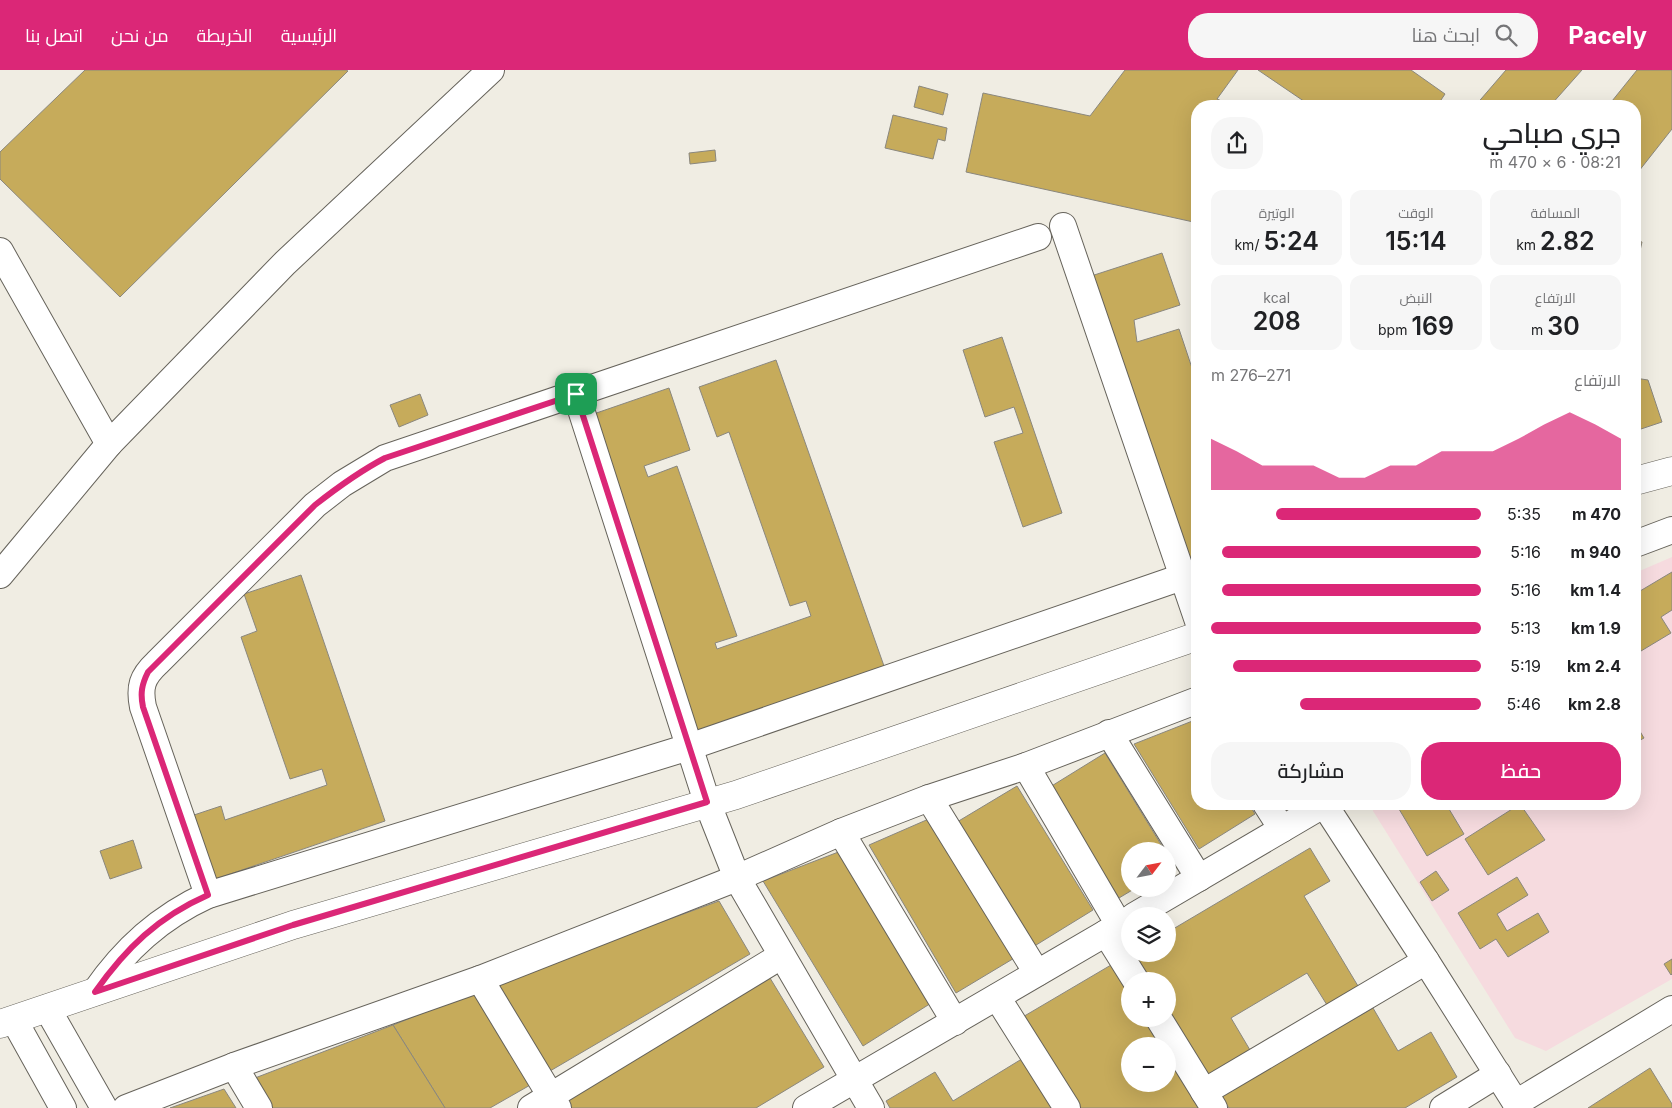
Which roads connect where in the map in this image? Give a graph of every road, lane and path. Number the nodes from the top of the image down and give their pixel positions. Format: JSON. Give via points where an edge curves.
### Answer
{"nodes":[{"id":1,"x":491,"y":70,"type":"edge"},
{"id":2,"x":1063,"y":226,"type":"dead end"},
{"id":3,"x":1038,"y":237,"type":"dead end"},
{"id":4,"x":0,"y":251,"type":"edge"},
{"id":5,"x":576,"y":394,"type":"junction"},
{"id":6,"x":109,"y":444,"type":"junction"},
{"id":7,"x":1672,"y":471,"type":"edge"},
{"id":8,"x":1641,"y":479,"type":"edge"},
{"id":9,"x":1672,"y":530,"type":"edge"},
{"id":10,"x":1641,"y":542,"type":"edge"},
{"id":11,"x":0,"y":575,"type":"edge"},
{"id":12,"x":1182,"y":577,"type":"junction"},
{"id":13,"x":1191,"y":602,"type":"edge"},
{"id":14,"x":1191,"y":638,"type":"edge"},
{"id":15,"x":1191,"y":703,"type":"edge"},
{"id":16,"x":1109,"y":733,"type":"junction"},
{"id":17,"x":689,"y":746,"type":"junction"},
{"id":18,"x":1026,"y":766,"type":"junction"},
{"id":19,"x":930,"y":798,"type":"junction"},
{"id":20,"x":707,"y":802,"type":"junction"},
{"id":21,"x":1270,"y":810,"type":"edge"},
{"id":22,"x":1314,"y":810,"type":"edge"},
{"id":23,"x":1328,"y":810,"type":"edge"},
{"id":24,"x":1282,"y":829,"type":"junction"},
{"id":25,"x":841,"y":832,"type":"junction"},
{"id":26,"x":737,"y":878,"type":"junction"},
{"id":27,"x":1199,"y":878,"type":"junction"},
{"id":28,"x":208,"y":895,"type":"junction"},
{"id":29,"x":1149,"y":907,"type":"edge"},
{"id":30,"x":1121,"y":921,"type":"edge"},
{"id":31,"x":1121,"y":924,"type":"edge"},
{"id":32,"x":781,"y":956,"type":"junction"},
{"id":33,"x":1426,"y":961,"type":"junction"},
{"id":34,"x":1037,"y":973,"type":"junction"},
{"id":35,"x":480,"y":979,"type":"junction"},
{"id":36,"x":95,"y":992,"type":"junction"},
{"id":37,"x":997,"y":996,"type":"junction"},
{"id":38,"x":46,"y":1008,"type":"junction"},
{"id":39,"x":1672,"y":1009,"type":"edge"},
{"id":40,"x":955,"y":1022,"type":"junction"},
{"id":41,"x":5,"y":1024,"type":"edge"},
{"id":42,"x":1164,"y":1027,"type":"edge"},
{"id":43,"x":234,"y":1066,"type":"junction"},
{"id":44,"x":1498,"y":1074,"type":"junction"},
{"id":45,"x":854,"y":1080,"type":"junction"},
{"id":46,"x":1209,"y":1100,"type":"edge"},
{"id":47,"x":546,"y":1104,"type":"edge"},
{"id":48,"x":1517,"y":1105,"type":"edge"},
{"id":49,"x":63,"y":1108,"type":"edge"},
{"id":50,"x":104,"y":1108,"type":"edge"},
{"id":51,"x":126,"y":1108,"type":"edge"},
{"id":52,"x":259,"y":1108,"type":"edge"},
{"id":53,"x":806,"y":1108,"type":"edge"},
{"id":54,"x":871,"y":1108,"type":"edge"},
{"id":55,"x":1067,"y":1108,"type":"edge"},
{"id":56,"x":1443,"y":1108,"type":"edge"}],
"edges":[{"from":1,"to":6,"type":"street","via":[[285,263]]},
{"from":2,"to":12,"type":"street"},
{"from":3,"to":5,"type":"street"},
{"from":4,"to":6,"type":"street"},
{"from":5,"to":17,"type":"street"},
{"from":5,"to":28,"type":"street","via":[[385,458],[363,470],[315,505],[148,672],[142,683],[143,707]]},
{"from":6,"to":11,"type":"street"},
{"from":7,"to":8,"type":"main road"},
{"from":9,"to":10,"type":"street"},
{"from":12,"to":13,"type":"street"},
{"from":12,"to":17,"type":"street"},
{"from":14,"to":20,"type":"main road","via":[[736,795]]},
{"from":15,"to":16,"type":"street"},
{"from":16,"to":18,"type":"street"},
{"from":16,"to":27,"type":"street"},
{"from":17,"to":20,"type":"street"},
{"from":17,"to":28,"type":"street"},
{"from":18,"to":19,"type":"street"},
{"from":18,"to":30,"type":"street"},
{"from":19,"to":25,"type":"street"},
{"from":19,"to":34,"type":"street"},
{"from":20,"to":26,"type":"street"},
{"from":20,"to":36,"type":"main road","via":[[293,925]]},
{"from":21,"to":24,"type":"street"},
{"from":22,"to":24,"type":"street"},
{"from":23,"to":33,"type":"street"},
{"from":24,"to":27,"type":"street"},
{"from":25,"to":26,"type":"street"},
{"from":25,"to":40,"type":"street"},
{"from":26,"to":32,"type":"street"},
{"from":26,"to":35,"type":"street"},
{"from":27,"to":29,"type":"street"},
{"from":28,"to":36,"type":"street","via":[[148,931],[128,949]]},
{"from":31,"to":34,"type":"street"},
{"from":32,"to":45,"type":"street"},
{"from":32,"to":47,"type":"street"},
{"from":33,"to":44,"type":"street"},
{"from":33,"to":46,"type":"street"},
{"from":34,"to":37,"type":"street"},
{"from":35,"to":43,"type":"street"},
{"from":35,"to":47,"type":"street"},
{"from":36,"to":38,"type":"main road"},
{"from":37,"to":40,"type":"street"},
{"from":37,"to":55,"type":"street"},
{"from":38,"to":41,"type":"main road"},
{"from":38,"to":50,"type":"street"},
{"from":39,"to":48,"type":"street"},
{"from":40,"to":45,"type":"street"},
{"from":41,"to":49,"type":"street"},
{"from":42,"to":46,"type":"street"},
{"from":43,"to":51,"type":"street"},
{"from":43,"to":52,"type":"street"},
{"from":44,"to":48,"type":"street"},
{"from":44,"to":56,"type":"street"},
{"from":45,"to":53,"type":"street"},
{"from":45,"to":54,"type":"street"}]}
